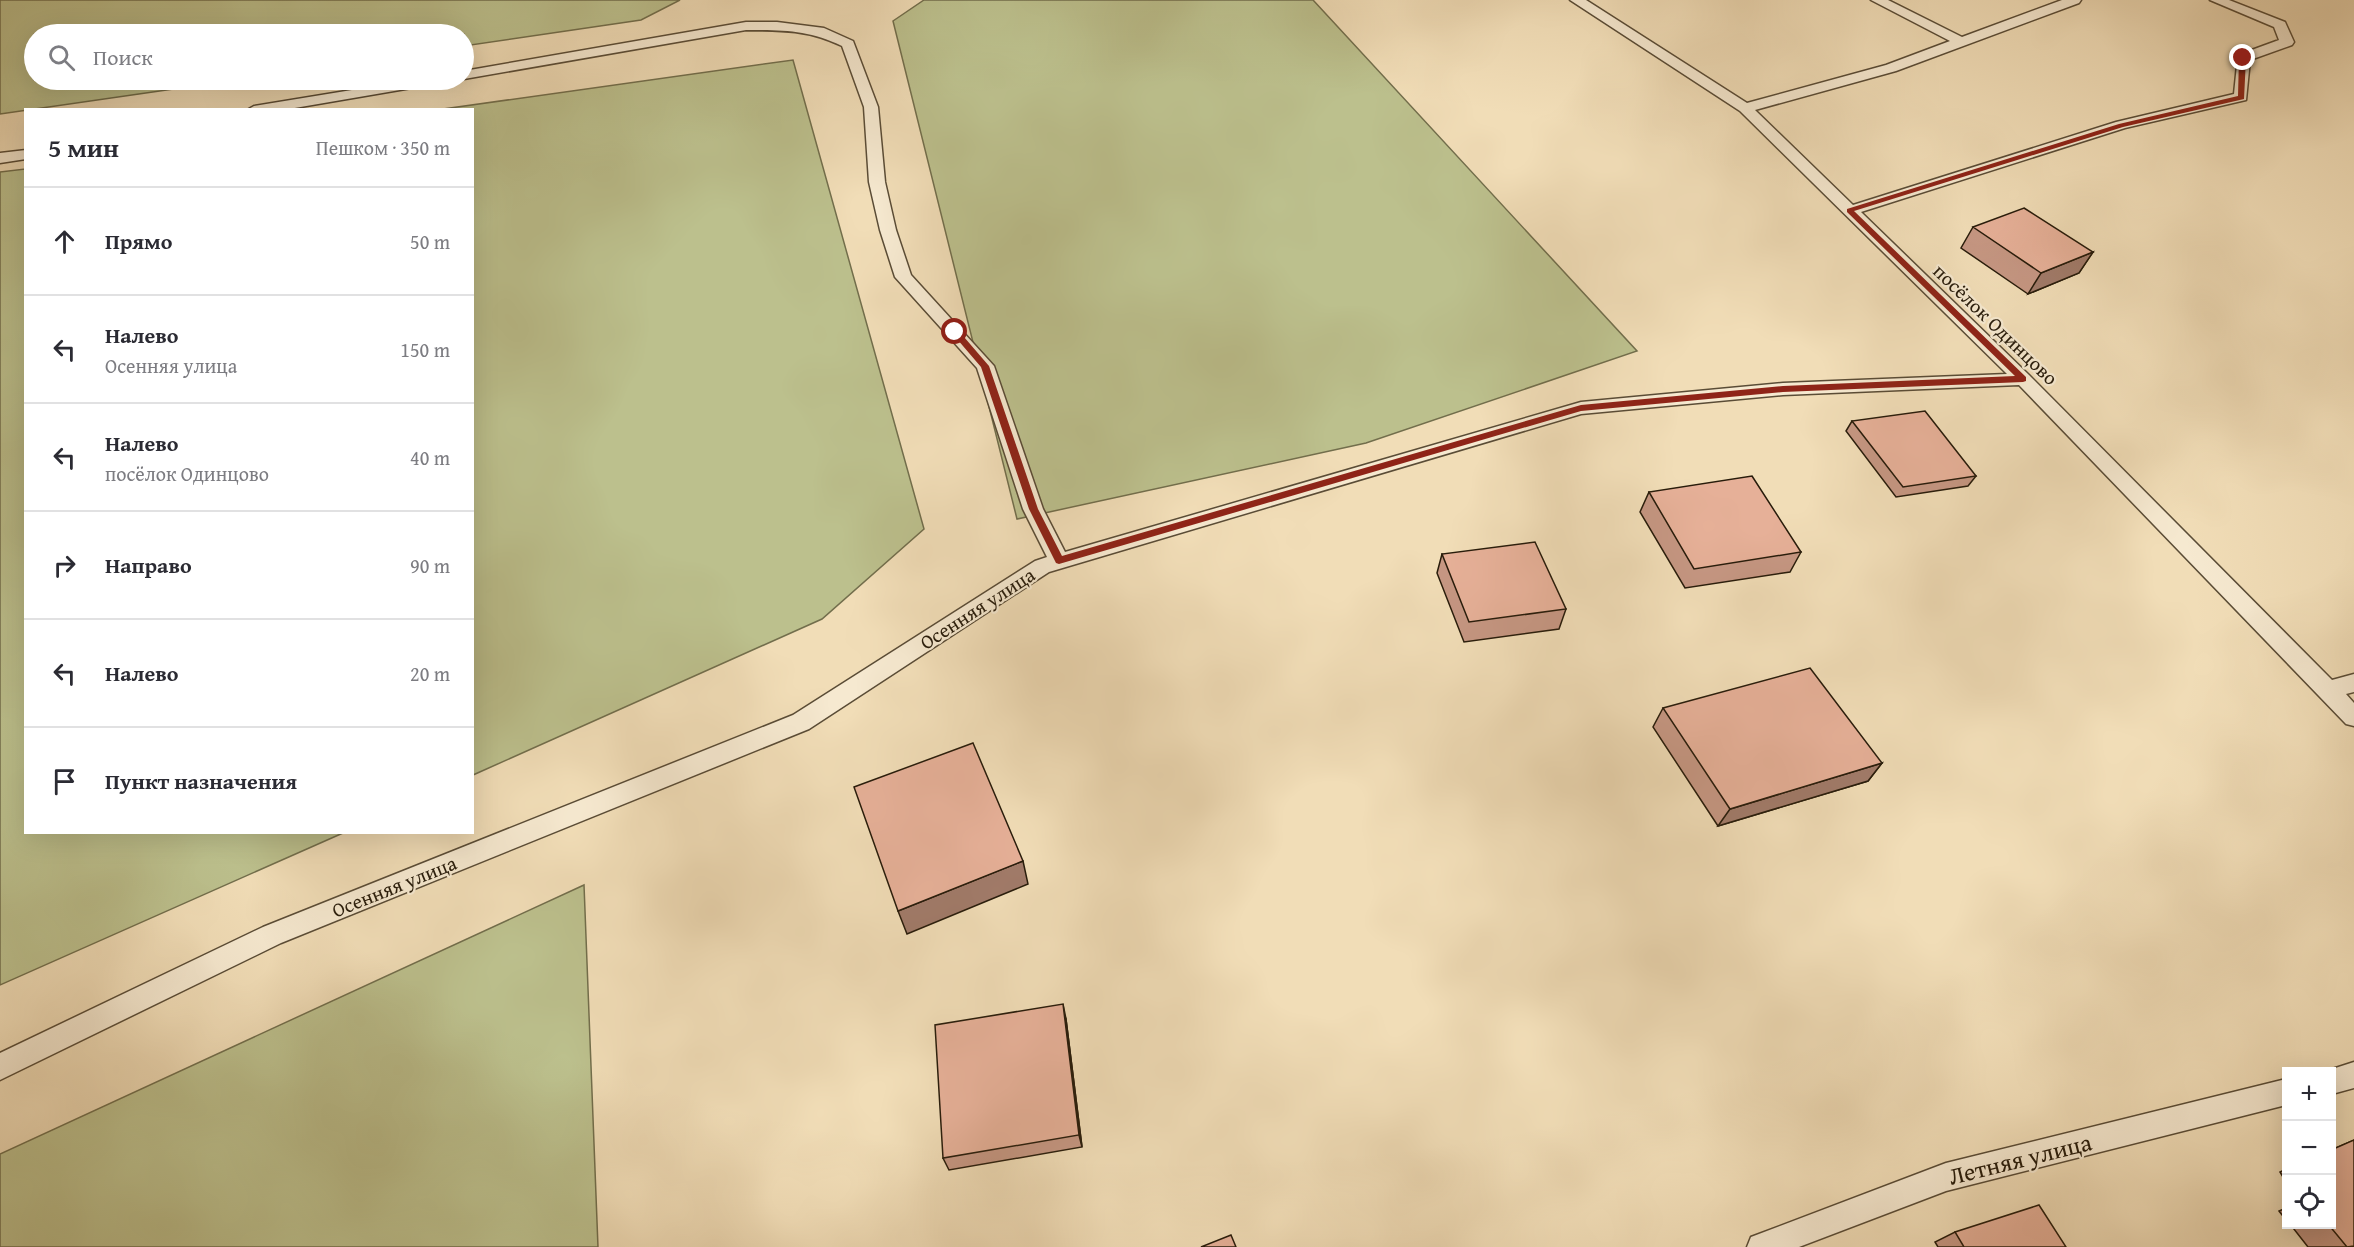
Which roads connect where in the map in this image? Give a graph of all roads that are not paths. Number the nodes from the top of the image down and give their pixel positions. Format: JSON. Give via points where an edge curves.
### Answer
{"nodes":[{"id":1,"x":1576,"y":0,"type":"edge"},
{"id":2,"x":1878,"y":0,"type":"edge"},
{"id":3,"x":2074,"y":0,"type":"edge"},
{"id":4,"x":2217,"y":0,"type":"edge"},
{"id":5,"x":1960,"y":41,"type":"junction"},
{"id":6,"x":474,"y":73,"type":"edge"},
{"id":7,"x":375,"y":90,"type":"edge"},
{"id":8,"x":266,"y":108,"type":"edge"},
{"id":9,"x":1745,"y":108,"type":"junction"},
{"id":10,"x":24,"y":154,"type":"edge"},
{"id":11,"x":0,"y":158,"type":"edge"},
{"id":12,"x":1849,"y":210,"type":"junction"},
{"id":13,"x":2023,"y":379,"type":"junction"},
{"id":14,"x":1059,"y":560,"type":"junction"},
{"id":15,"x":2354,"y":682,"type":"edge"},
{"id":16,"x":2328,"y":690,"type":"junction"},
{"id":17,"x":2354,"y":717,"type":"edge"},
{"id":18,"x":0,"y":1066,"type":"edge"},
{"id":19,"x":2354,"y":1075,"type":"edge"},
{"id":20,"x":2336,"y":1080,"type":"edge"},
{"id":21,"x":2282,"y":1093,"type":"edge"},
{"id":22,"x":1761,"y":1247,"type":"edge"}],
"edges":[{"from":1,"to":9,"type":"lane","name":"посёлок Одинцово"},
{"from":2,"to":5,"type":"lane"},
{"from":3,"to":5,"type":"lane"},
{"from":4,"to":12,"type":"lane","via":[[2280,25],[2287,42],[2243,58],[2241,97],[2121,125]]},
{"from":5,"to":9,"type":"lane","via":[[1891,68]]},
{"from":6,"to":14,"type":"lane","via":[[746,26],[824,32],[848,44],[871,107],[877,182],[903,277],[985,366],[1033,509]]},
{"from":7,"to":8,"type":"lane"},
{"from":9,"to":12,"type":"lane","name":"посёлок Одинцово"},
{"from":10,"to":11,"type":"lane"},
{"from":12,"to":13,"type":"lane","name":"посёлок Одинцово"},
{"from":13,"to":14,"type":"lane","name":"Осенняя улица","via":[[1783,389],[1581,408]]},
{"from":13,"to":16,"type":"lane","name":"посёлок Одинцово"},
{"from":14,"to":18,"type":"lane","name":"Осенняя улица","via":[[1042,566],[801,722],[272,935]]},
{"from":15,"to":16,"type":"lane"},
{"from":16,"to":17,"type":"lane","name":"посёлок Одинцово"},
{"from":19,"to":20,"type":"lane"},
{"from":21,"to":22,"type":"lane","name":"Летняя улица","via":[[1946,1177]]}]}
